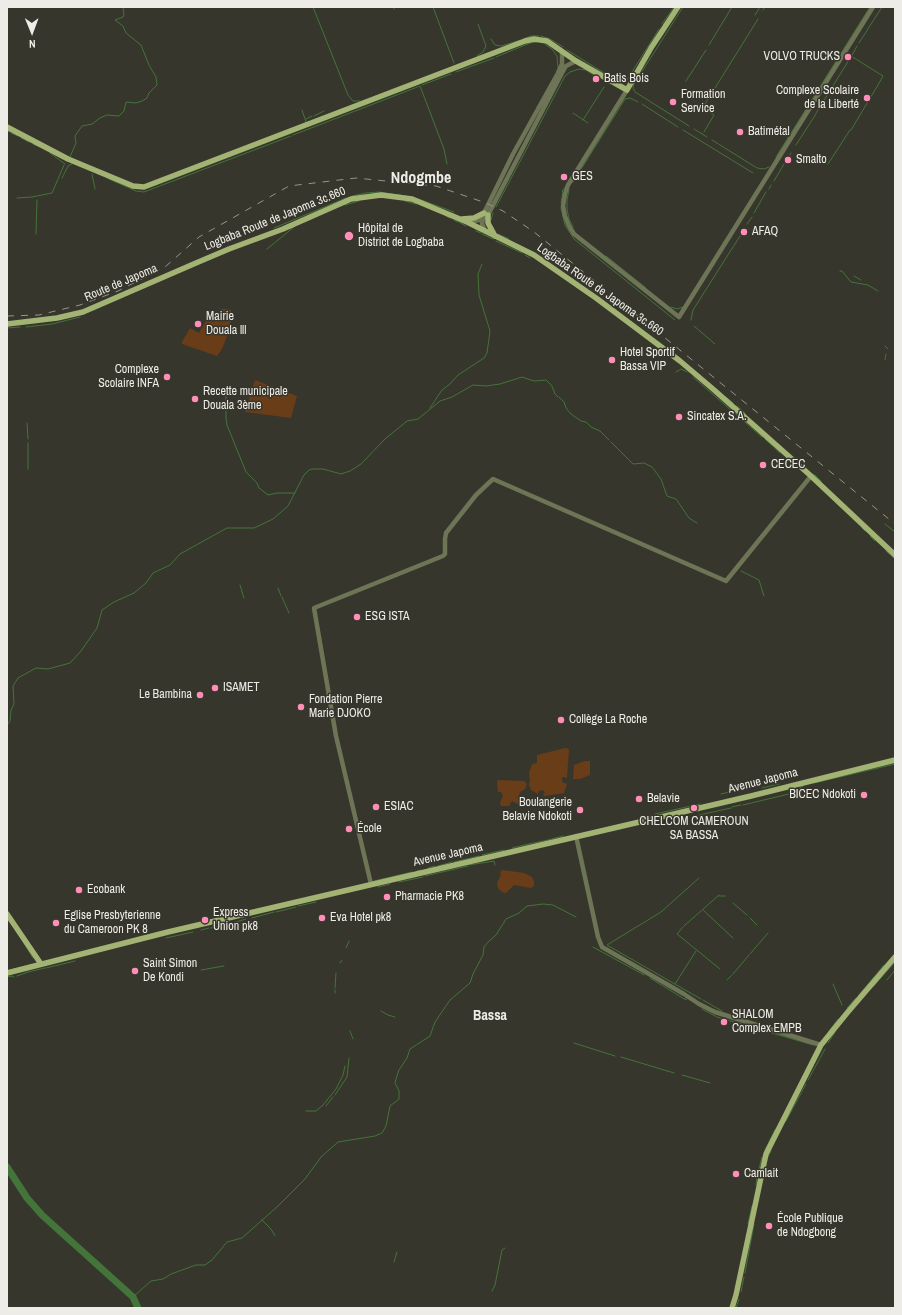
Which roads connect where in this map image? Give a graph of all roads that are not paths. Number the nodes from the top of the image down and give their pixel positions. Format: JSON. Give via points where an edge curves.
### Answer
{"nodes":[{"id":1,"x":678,"y":7,"type":"edge"},
{"id":2,"x":873,"y":7,"type":"edge"},
{"id":3,"x":562,"y":52,"type":"junction"},
{"id":4,"x":576,"y":61,"type":"junction"},
{"id":5,"x":627,"y":90,"type":"junction"},
{"id":6,"x":7,"y":127,"type":"edge"},
{"id":7,"x":485,"y":216,"type":"junction"},
{"id":8,"x":458,"y":218,"type":"junction"},
{"id":9,"x":467,"y":222,"type":"junction"},
{"id":10,"x":485,"y":231,"type":"junction"},
{"id":11,"x":496,"y":236,"type":"junction"},
{"id":12,"x":169,"y":275,"type":"joint"},
{"id":13,"x":7,"y":324,"type":"edge"},
{"id":14,"x":811,"y":476,"type":"junction"},
{"id":15,"x":895,"y":554,"type":"edge"},
{"id":16,"x":895,"y":760,"type":"edge"},
{"id":17,"x":576,"y":836,"type":"junction"},
{"id":18,"x":371,"y":884,"type":"junction"},
{"id":19,"x":7,"y":914,"type":"edge"},
{"id":20,"x":895,"y":957,"type":"edge"},
{"id":21,"x":40,"y":964,"type":"junction"},
{"id":22,"x":7,"y":973,"type":"edge"},
{"id":23,"x":821,"y":1045,"type":"junction"},
{"id":24,"x":732,"y":1308,"type":"edge"}],
"edges":[{"from":1,"to":5,"type":"main road"},
{"from":2,"to":5,"type":"street","via":[[679,317],[574,234],[565,216],[565,194],[568,185]]},
{"from":3,"to":4,"type":"main road"},
{"from":3,"to":6,"type":"main road","via":[[540,39],[526,40],[140,187],[68,159]]},
{"from":3,"to":7,"type":"street","via":[[562,64],[558,73],[512,154]]},
{"from":4,"to":5,"type":"main road"},
{"from":4,"to":7,"type":"street","via":[[566,66]]},
{"from":7,"to":8,"type":"main road"},
{"from":7,"to":9,"type":"street"},
{"from":7,"to":10,"type":"street","via":[[482,226]]},
{"from":7,"to":11,"type":"main road"},
{"from":8,"to":9,"type":"main road","name":"Logbaba Route de Japoma 3c.660"},
{"from":8,"to":12,"type":"main road","name":"Logbaba Route de Japoma 3c.660","via":[[412,199],[364,196],[351,199]]},
{"from":9,"to":10,"type":"main road","name":"Logbaba Route de Japoma 3c.660"},
{"from":10,"to":11,"type":"main road","name":"Logbaba Route de Japoma 3c.660"},
{"from":11,"to":14,"type":"main road","name":"Logbaba Route de Japoma 3c.660","via":[[553,267],[680,361]]},
{"from":12,"to":13,"type":"main road","name":"Route de Japoma","via":[[83,312]]},
{"from":14,"to":15,"type":"main road","name":"Logbaba Route de Japoma 3c.660"},
{"from":14,"to":18,"type":"street","via":[[726,581],[492,478],[446,533],[443,556],[314,608],[336,736]]},
{"from":16,"to":17,"type":"main road","name":"Avenue Japoma"},
{"from":17,"to":18,"type":"main road","name":"Avenue Japoma"},
{"from":17,"to":23,"type":"street","via":[[602,947],[714,1012]]},
{"from":18,"to":21,"type":"main road","name":"Avenue Japoma"},
{"from":19,"to":21,"type":"main road"},
{"from":20,"to":23,"type":"main road"},
{"from":21,"to":22,"type":"main road","name":"Avenue Japoma"},
{"from":23,"to":24,"type":"main road","via":[[764,1158]]}]}
